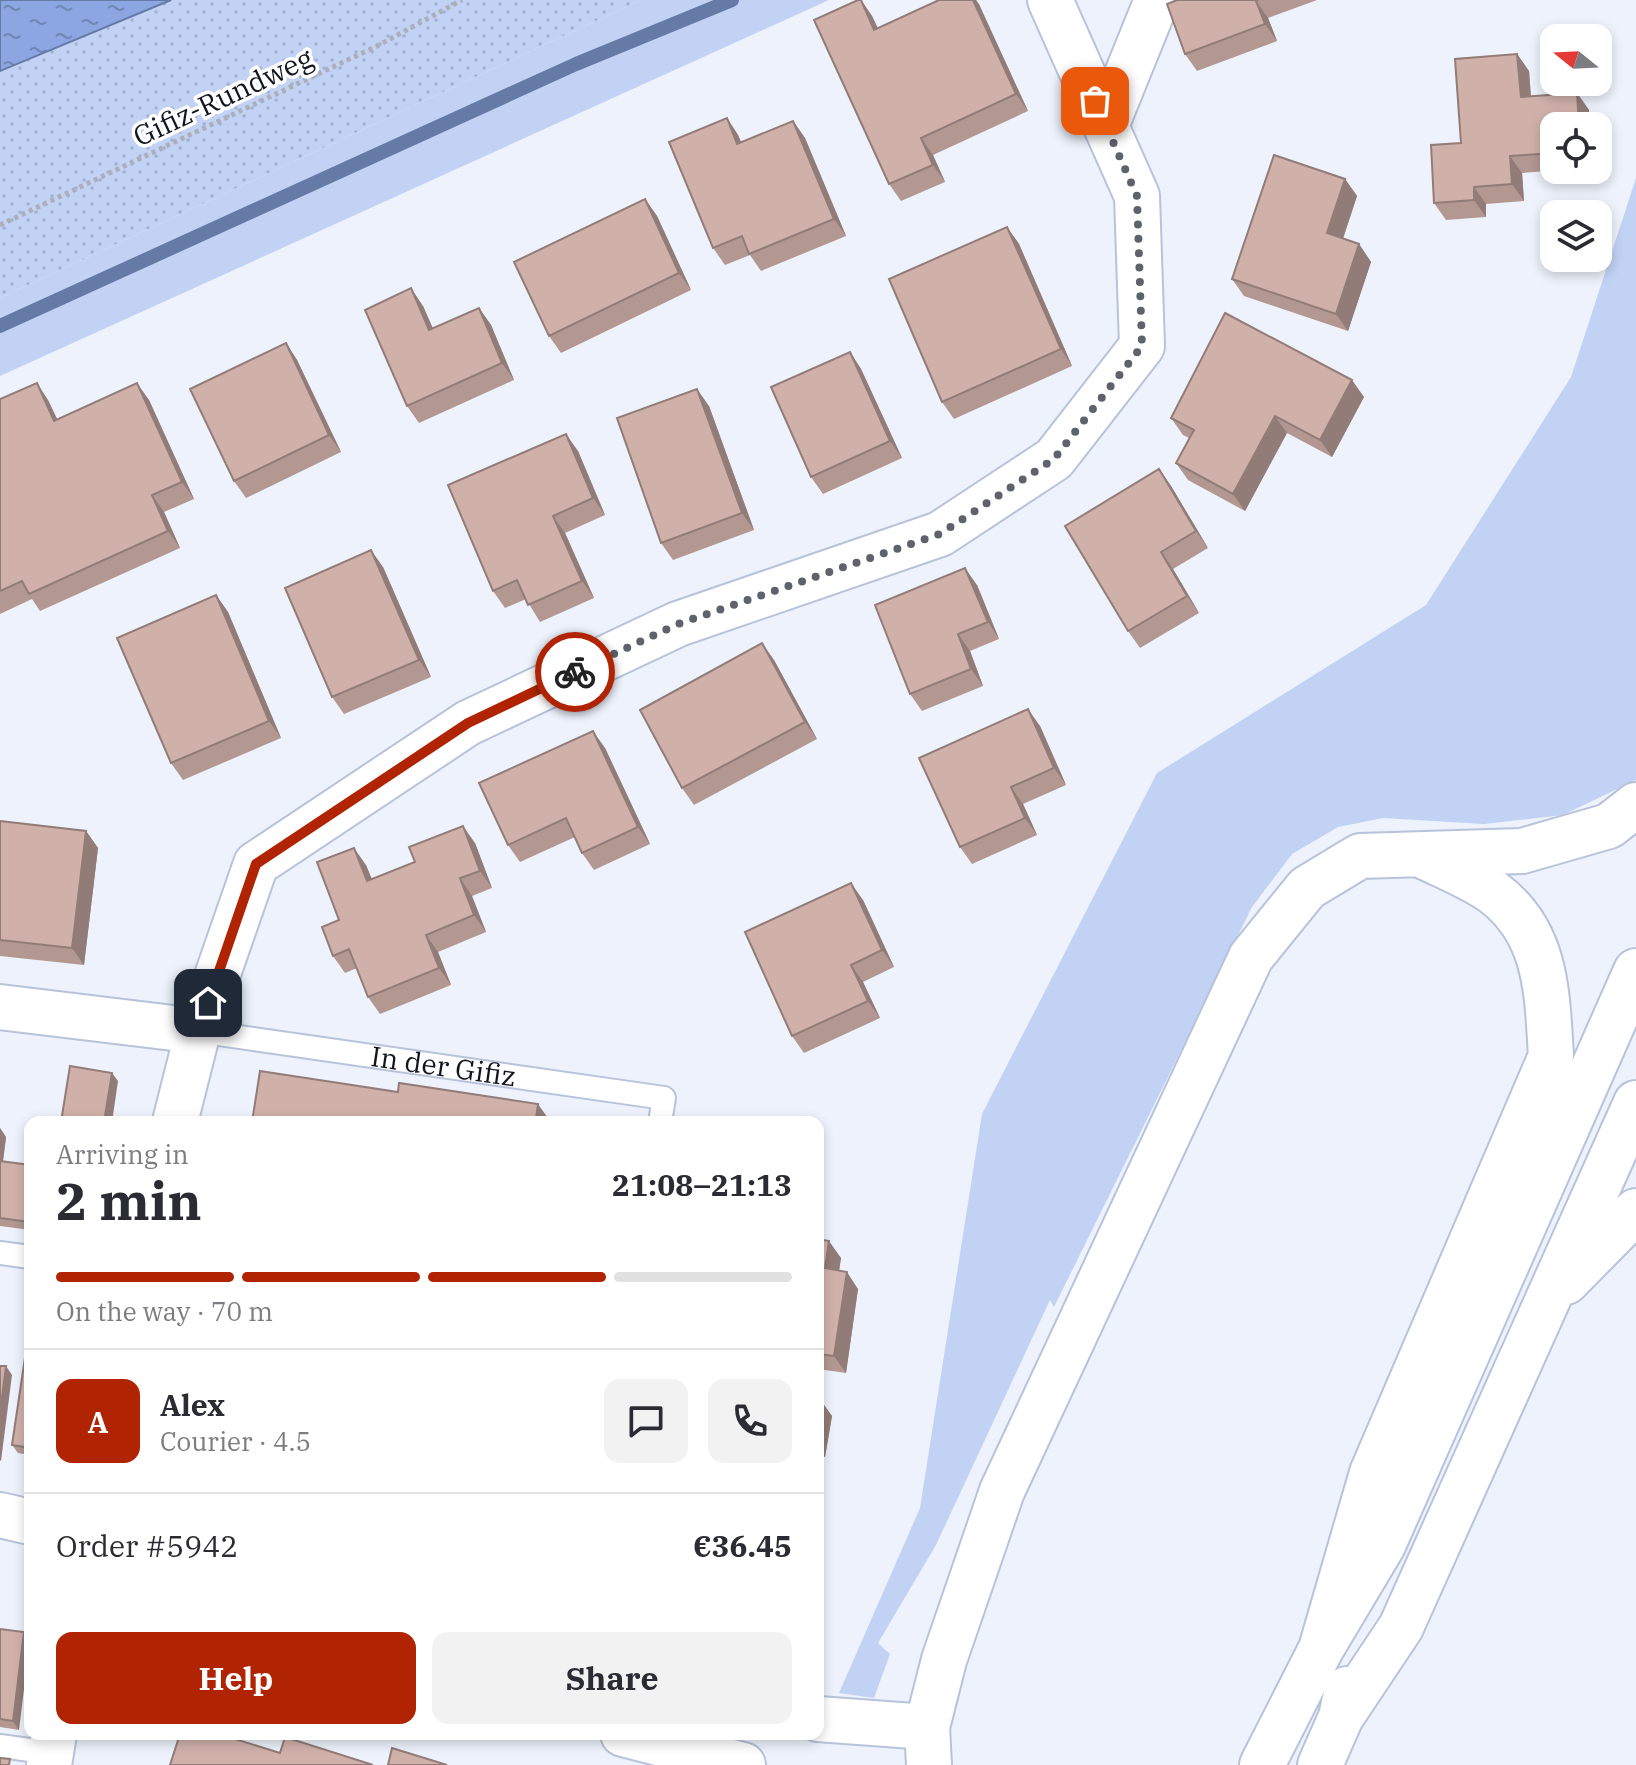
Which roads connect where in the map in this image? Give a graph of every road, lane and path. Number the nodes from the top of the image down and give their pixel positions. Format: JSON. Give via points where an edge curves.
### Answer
{"nodes":[{"id":1,"x":462,"y":0,"type":"edge"},
{"id":2,"x":1050,"y":0,"type":"edge"},
{"id":3,"x":1157,"y":0,"type":"edge"},
{"id":4,"x":1106,"y":126,"type":"junction"},
{"id":5,"x":0,"y":225,"type":"edge"},
{"id":6,"x":1636,"y":805,"type":"edge"},
{"id":7,"x":1417,"y":853,"type":"junction"},
{"id":8,"x":1636,"y":971,"type":"edge"},
{"id":9,"x":0,"y":1007,"type":"edge"},
{"id":10,"x":198,"y":1031,"type":"junction"},
{"id":11,"x":1636,"y":1103,"type":"edge"},
{"id":12,"x":177,"y":1116,"type":"edge"},
{"id":13,"x":661,"y":1116,"type":"edge"},
{"id":14,"x":1636,"y":1211,"type":"edge"},
{"id":15,"x":0,"y":1253,"type":"edge"},
{"id":16,"x":24,"y":1256,"type":"edge"},
{"id":17,"x":1545,"y":1304,"type":"junction"},
{"id":18,"x":0,"y":1515,"type":"edge"},
{"id":19,"x":24,"y":1521,"type":"edge"},
{"id":20,"x":1383,"y":1545,"type":"junction"},
{"id":21,"x":1321,"y":1649,"type":"junction"},
{"id":22,"x":1341,"y":1717,"type":"junction"},
{"id":23,"x":824,"y":1720,"type":"edge"},
{"id":24,"x":646,"y":1740,"type":"edge"},
{"id":25,"x":0,"y":1746,"type":"edge"},
{"id":26,"x":928,"y":1746,"type":"edge"},
{"id":27,"x":51,"y":1751,"type":"edge"},
{"id":28,"x":743,"y":1765,"type":"edge"},
{"id":29,"x":1262,"y":1765,"type":"edge"},
{"id":30,"x":1320,"y":1765,"type":"edge"}],
"edges":[{"from":1,"to":5,"type":"path","name":"Gifiz-Rundweg","via":[[377,46]]},
{"from":2,"to":4,"type":"main road"},
{"from":3,"to":4,"type":"main road"},
{"from":4,"to":10,"type":"main road","via":[[1137,196],[1142,346],[1054,459],[940,534],[678,624],[468,723],[256,864]]},
{"from":6,"to":7,"type":"main road","via":[[1609,826],[1522,851]]},
{"from":7,"to":21,"type":"main road","via":[[1495,893],[1535,941],[1547,989],[1551,1056],[1372,1473]]},
{"from":7,"to":26,"type":"main road","via":[[1360,856],[1307,888],[1251,957],[1002,1491],[944,1660]]},
{"from":8,"to":20,"type":"main road"},
{"from":9,"to":10,"type":"main road"},
{"from":10,"to":12,"type":"main road"},
{"from":10,"to":13,"type":"lane","name":"In der Gifiz","via":[[664,1098]]},
{"from":11,"to":17,"type":"main road"},
{"from":14,"to":17,"type":"main road"},
{"from":15,"to":16,"type":"lane"},
{"from":17,"to":22,"type":"main road","via":[[1401,1627]]},
{"from":18,"to":19,"type":"main road"},
{"from":20,"to":21,"type":"main road"},
{"from":20,"to":22,"type":"main road"},
{"from":21,"to":29,"type":"main road"},
{"from":22,"to":30,"type":"main road"},
{"from":23,"to":26,"type":"main road"},
{"from":24,"to":28,"type":"main road"},
{"from":25,"to":27,"type":"lane"}]}
